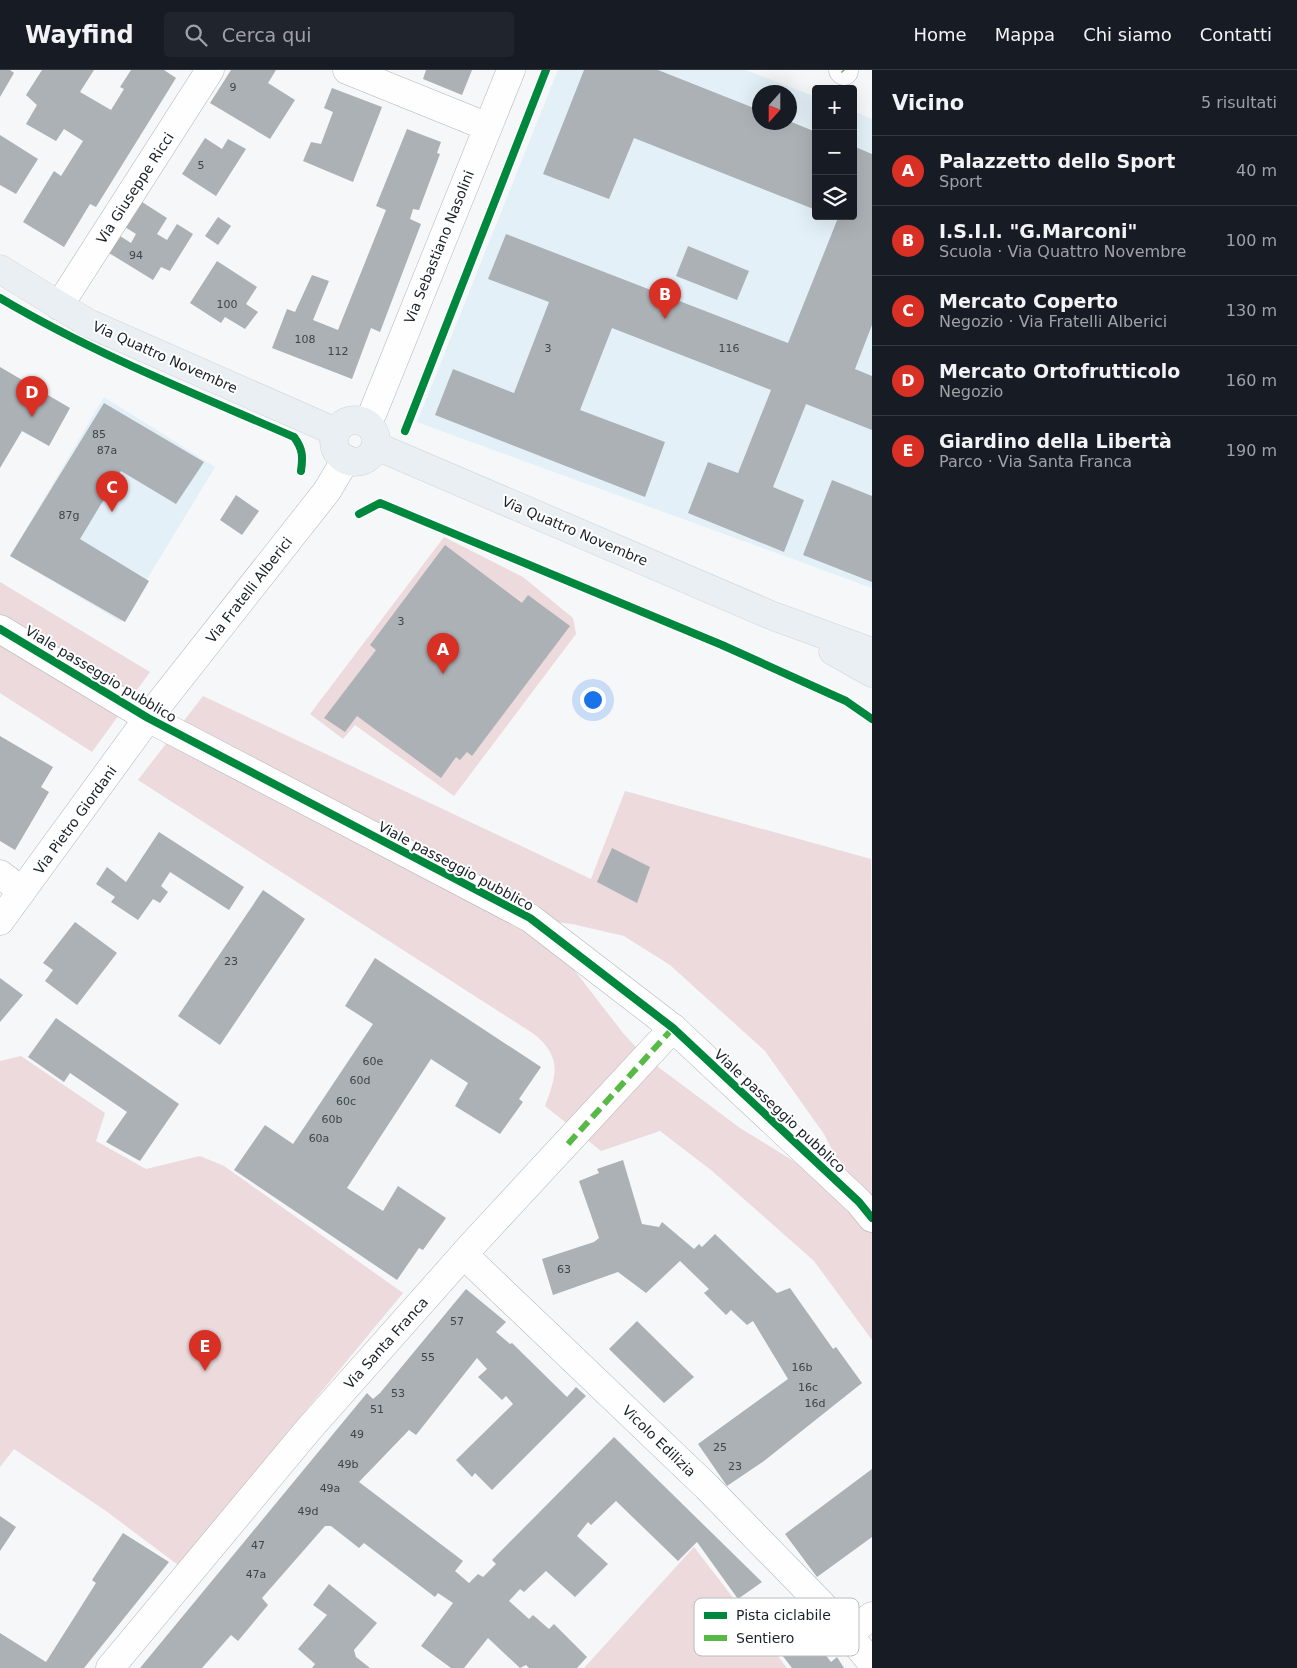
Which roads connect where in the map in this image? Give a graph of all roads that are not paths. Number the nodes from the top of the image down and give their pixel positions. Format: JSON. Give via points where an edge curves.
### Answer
{"nodes":[{"id":1,"x":210,"y":70,"type":"edge"},
{"id":2,"x":347,"y":70,"type":"edge"},
{"id":3,"x":511,"y":70,"type":"edge"},
{"id":4,"x":488,"y":127,"type":"junction"},
{"id":5,"x":0,"y":269,"type":"edge"},
{"id":6,"x":59,"y":306,"type":"junction"},
{"id":7,"x":336,"y":432,"type":"junction"},
{"id":8,"x":371,"y":434,"type":"junction"},
{"id":9,"x":346,"y":459,"type":"junction"},
{"id":10,"x":773,"y":616,"type":"junction"},
{"id":11,"x":0,"y":628,"type":"edge"},
{"id":12,"x":872,"y":652,"type":"edge"},
{"id":13,"x":872,"y":673,"type":"edge"},
{"id":14,"x":148,"y":718,"type":"junction"},
{"id":15,"x":0,"y":874,"type":"edge"},
{"id":16,"x":22,"y":891,"type":"junction"},
{"id":17,"x":0,"y":921,"type":"edge"},
{"id":18,"x":674,"y":1028,"type":"junction"},
{"id":19,"x":872,"y":1218,"type":"edge"},
{"id":20,"x":464,"y":1255,"type":"junction"},
{"id":21,"x":815,"y":1598,"type":"edge"},
{"id":22,"x":872,"y":1616,"type":"edge"},
{"id":23,"x":859,"y":1626,"type":"edge"},
{"id":24,"x":859,"y":1647,"type":"edge"},
{"id":25,"x":872,"y":1663,"type":"edge"},
{"id":26,"x":110,"y":1668,"type":"edge"}],
"edges":[{"from":1,"to":6,"type":"street","name":"Via Giuseppe Ricci"},
{"from":2,"to":4,"type":"street"},
{"from":3,"to":4,"type":"street","name":"Via Sebastiano Nasolini"},
{"from":4,"to":8,"type":"street","name":"Via Sebastiano Nasolini","via":[[373,412]]},
{"from":5,"to":6,"type":"main road","name":"Via Quattro Novembre"},
{"from":6,"to":7,"type":"main road","name":"Via Quattro Novembre","via":[[88,323]]},
{"from":7,"to":8,"type":"main road","via":[[352,420]]},
{"from":7,"to":9,"type":"main road","via":[[337,450]]},
{"from":8,"to":9,"type":"main road","via":[[369,456],[358,462]]},
{"from":8,"to":10,"type":"main road","name":"Via Quattro Novembre"},
{"from":9,"to":14,"type":"street","name":"Via Fratelli Alberici","via":[[327,491]]},
{"from":10,"to":12,"type":"main road","name":"Via Quattro Novembre"},
{"from":10,"to":13,"type":"main road","name":"Via Quattro Novembre"},
{"from":11,"to":14,"type":"street","name":"Viale passeggio pubblico"},
{"from":14,"to":16,"type":"street","name":"Via Pietro Giordani"},
{"from":14,"to":18,"type":"street","name":"Viale passeggio pubblico","via":[[530,918]]},
{"from":15,"to":16,"type":"street"},
{"from":16,"to":17,"type":"street","name":"Via Pietro Giordani"},
{"from":18,"to":19,"type":"street","name":"Viale passeggio pubblico"},
{"from":18,"to":20,"type":"street","name":"Via Santa Franca"},
{"from":20,"to":21,"type":"street","name":"Vicolo Edilizia","via":[[707,1487]]},
{"from":20,"to":26,"type":"street","name":"Via Santa Franca","via":[[308,1430]]},
{"from":22,"to":23,"type":"street"},
{"from":24,"to":25,"type":"street","name":"Vicolo Edilizia"}]}
